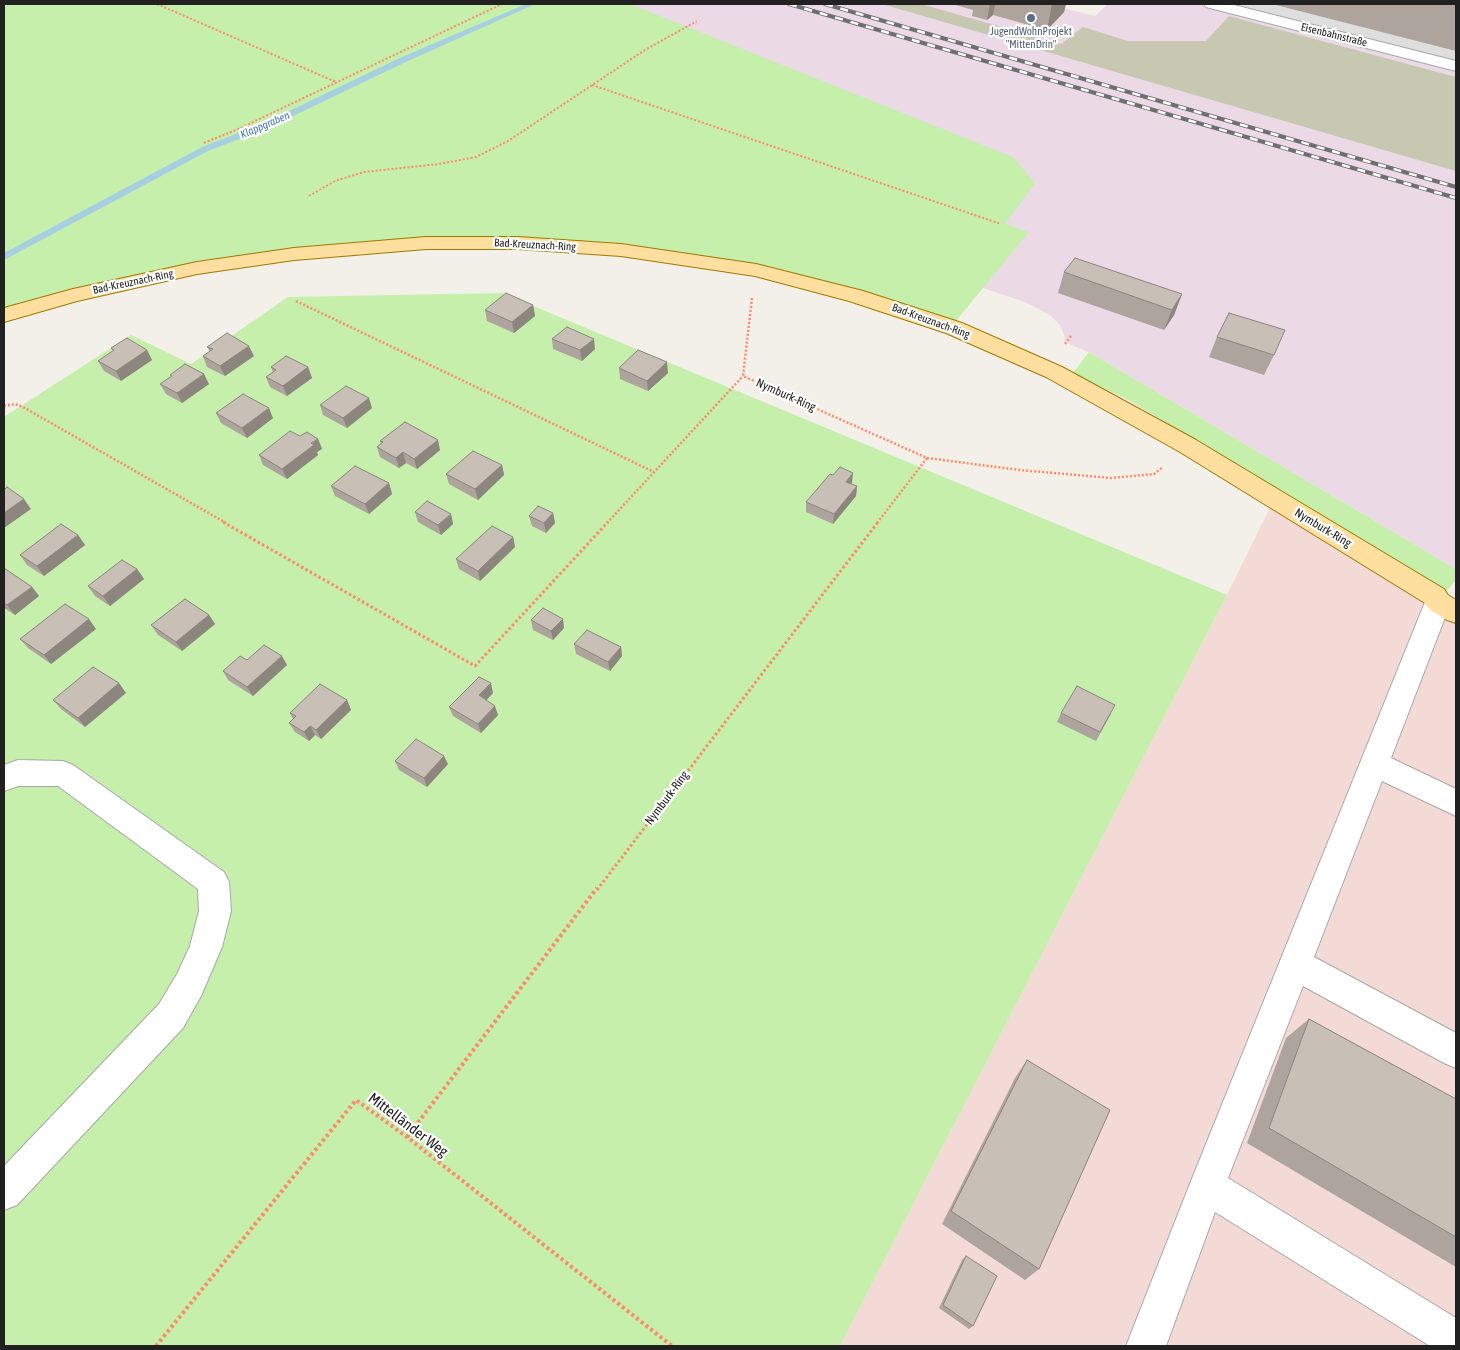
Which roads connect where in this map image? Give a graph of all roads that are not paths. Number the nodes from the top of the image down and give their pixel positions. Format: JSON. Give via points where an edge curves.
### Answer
{"nodes":[{"id":1,"x":1212,"y":4,"type":"edge"},
{"id":2,"x":1456,"y":66,"type":"edge"},
{"id":3,"x":4,"y":315,"type":"edge"},
{"id":4,"x":1054,"y":372,"type":"joint"},
{"id":5,"x":1447,"y":608,"type":"edge"},
{"id":6,"x":1374,"y":764,"type":"junction"},
{"id":7,"x":4,"y":778,"type":"edge"},
{"id":8,"x":1456,"y":803,"type":"edge"},
{"id":9,"x":1295,"y":964,"type":"junction"},
{"id":10,"x":1456,"y":1052,"type":"edge"},
{"id":11,"x":1206,"y":1186,"type":"junction"},
{"id":12,"x":4,"y":1192,"type":"edge"},
{"id":13,"x":1456,"y":1340,"type":"edge"},
{"id":14,"x":1146,"y":1346,"type":"edge"}],
"edges":[{"from":1,"to":2,"type":"street","name":"Eisenbahnstraße"},
{"from":3,"to":4,"type":"main road","name":"Bad-Kreuznach-Ring","via":[[73,295],[196,268],[294,254],[426,243],[518,242],[622,250],[756,270],[907,312]]},
{"from":4,"to":5,"type":"main road","name":"Nymburk-Ring","via":[[1188,446],[1435,596]]},
{"from":5,"to":6,"type":"street"},
{"from":6,"to":8,"type":"street"},
{"from":6,"to":9,"type":"street"},
{"from":7,"to":12,"type":"street","via":[[18,773],[62,774],[213,882],[215,911],[206,947],[189,985],[170,1016]]},
{"from":9,"to":10,"type":"street"},
{"from":9,"to":11,"type":"street"},
{"from":11,"to":13,"type":"street"},
{"from":11,"to":14,"type":"street"}]}
